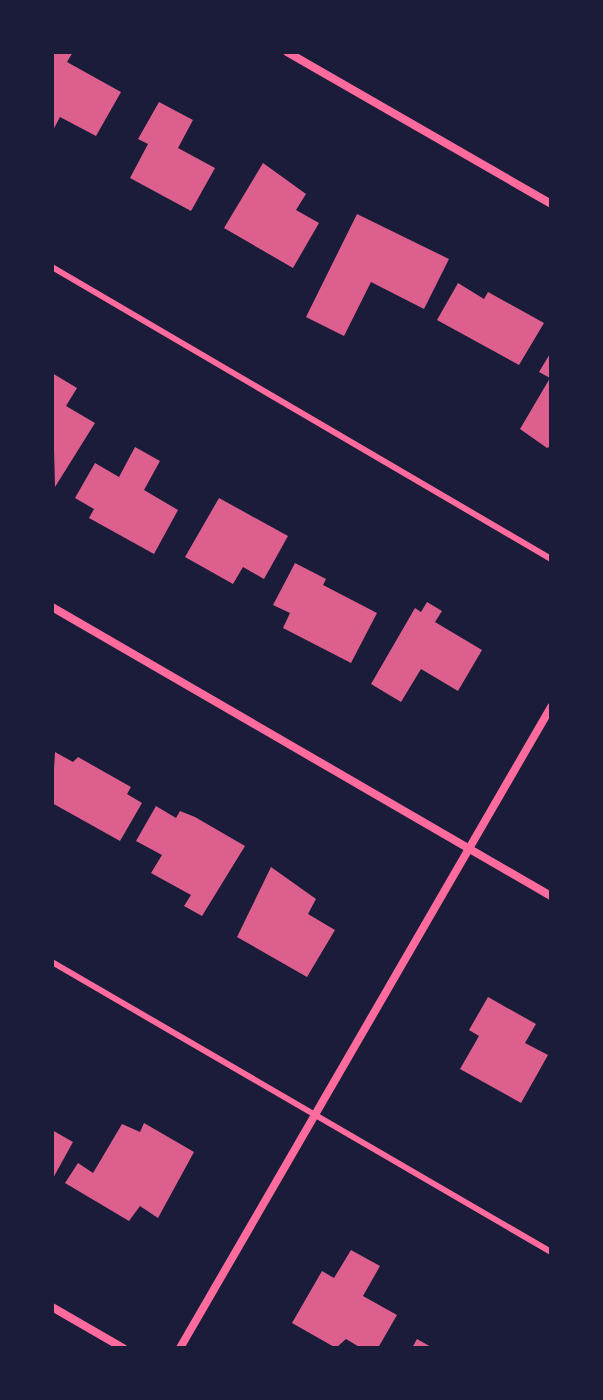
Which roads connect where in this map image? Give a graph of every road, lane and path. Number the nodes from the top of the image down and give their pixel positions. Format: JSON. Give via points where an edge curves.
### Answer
{"nodes":[{"id":1,"x":287,"y":52,"type":"edge"},
{"id":2,"x":551,"y":204,"type":"edge"},
{"id":3,"x":52,"y":267,"type":"edge"},
{"id":4,"x":551,"y":559,"type":"edge"},
{"id":5,"x":52,"y":607,"type":"edge"},
{"id":6,"x":551,"y":707,"type":"edge"},
{"id":7,"x":469,"y":848,"type":"junction"},
{"id":8,"x":551,"y":896,"type":"edge"},
{"id":9,"x":52,"y":962,"type":"edge"},
{"id":10,"x":315,"y":1115,"type":"junction"},
{"id":11,"x":551,"y":1252,"type":"edge"},
{"id":12,"x":52,"y":1307,"type":"edge"},
{"id":13,"x":123,"y":1348,"type":"edge"},
{"id":14,"x":180,"y":1348,"type":"edge"}],
"edges":[{"from":1,"to":2,"type":"street"},
{"from":3,"to":4,"type":"lane"},
{"from":5,"to":7,"type":"street"},
{"from":6,"to":7,"type":"street"},
{"from":7,"to":8,"type":"street"},
{"from":7,"to":10,"type":"street"},
{"from":9,"to":10,"type":"lane"},
{"from":10,"to":11,"type":"lane"},
{"from":10,"to":14,"type":"street"},
{"from":12,"to":13,"type":"street"}]}
